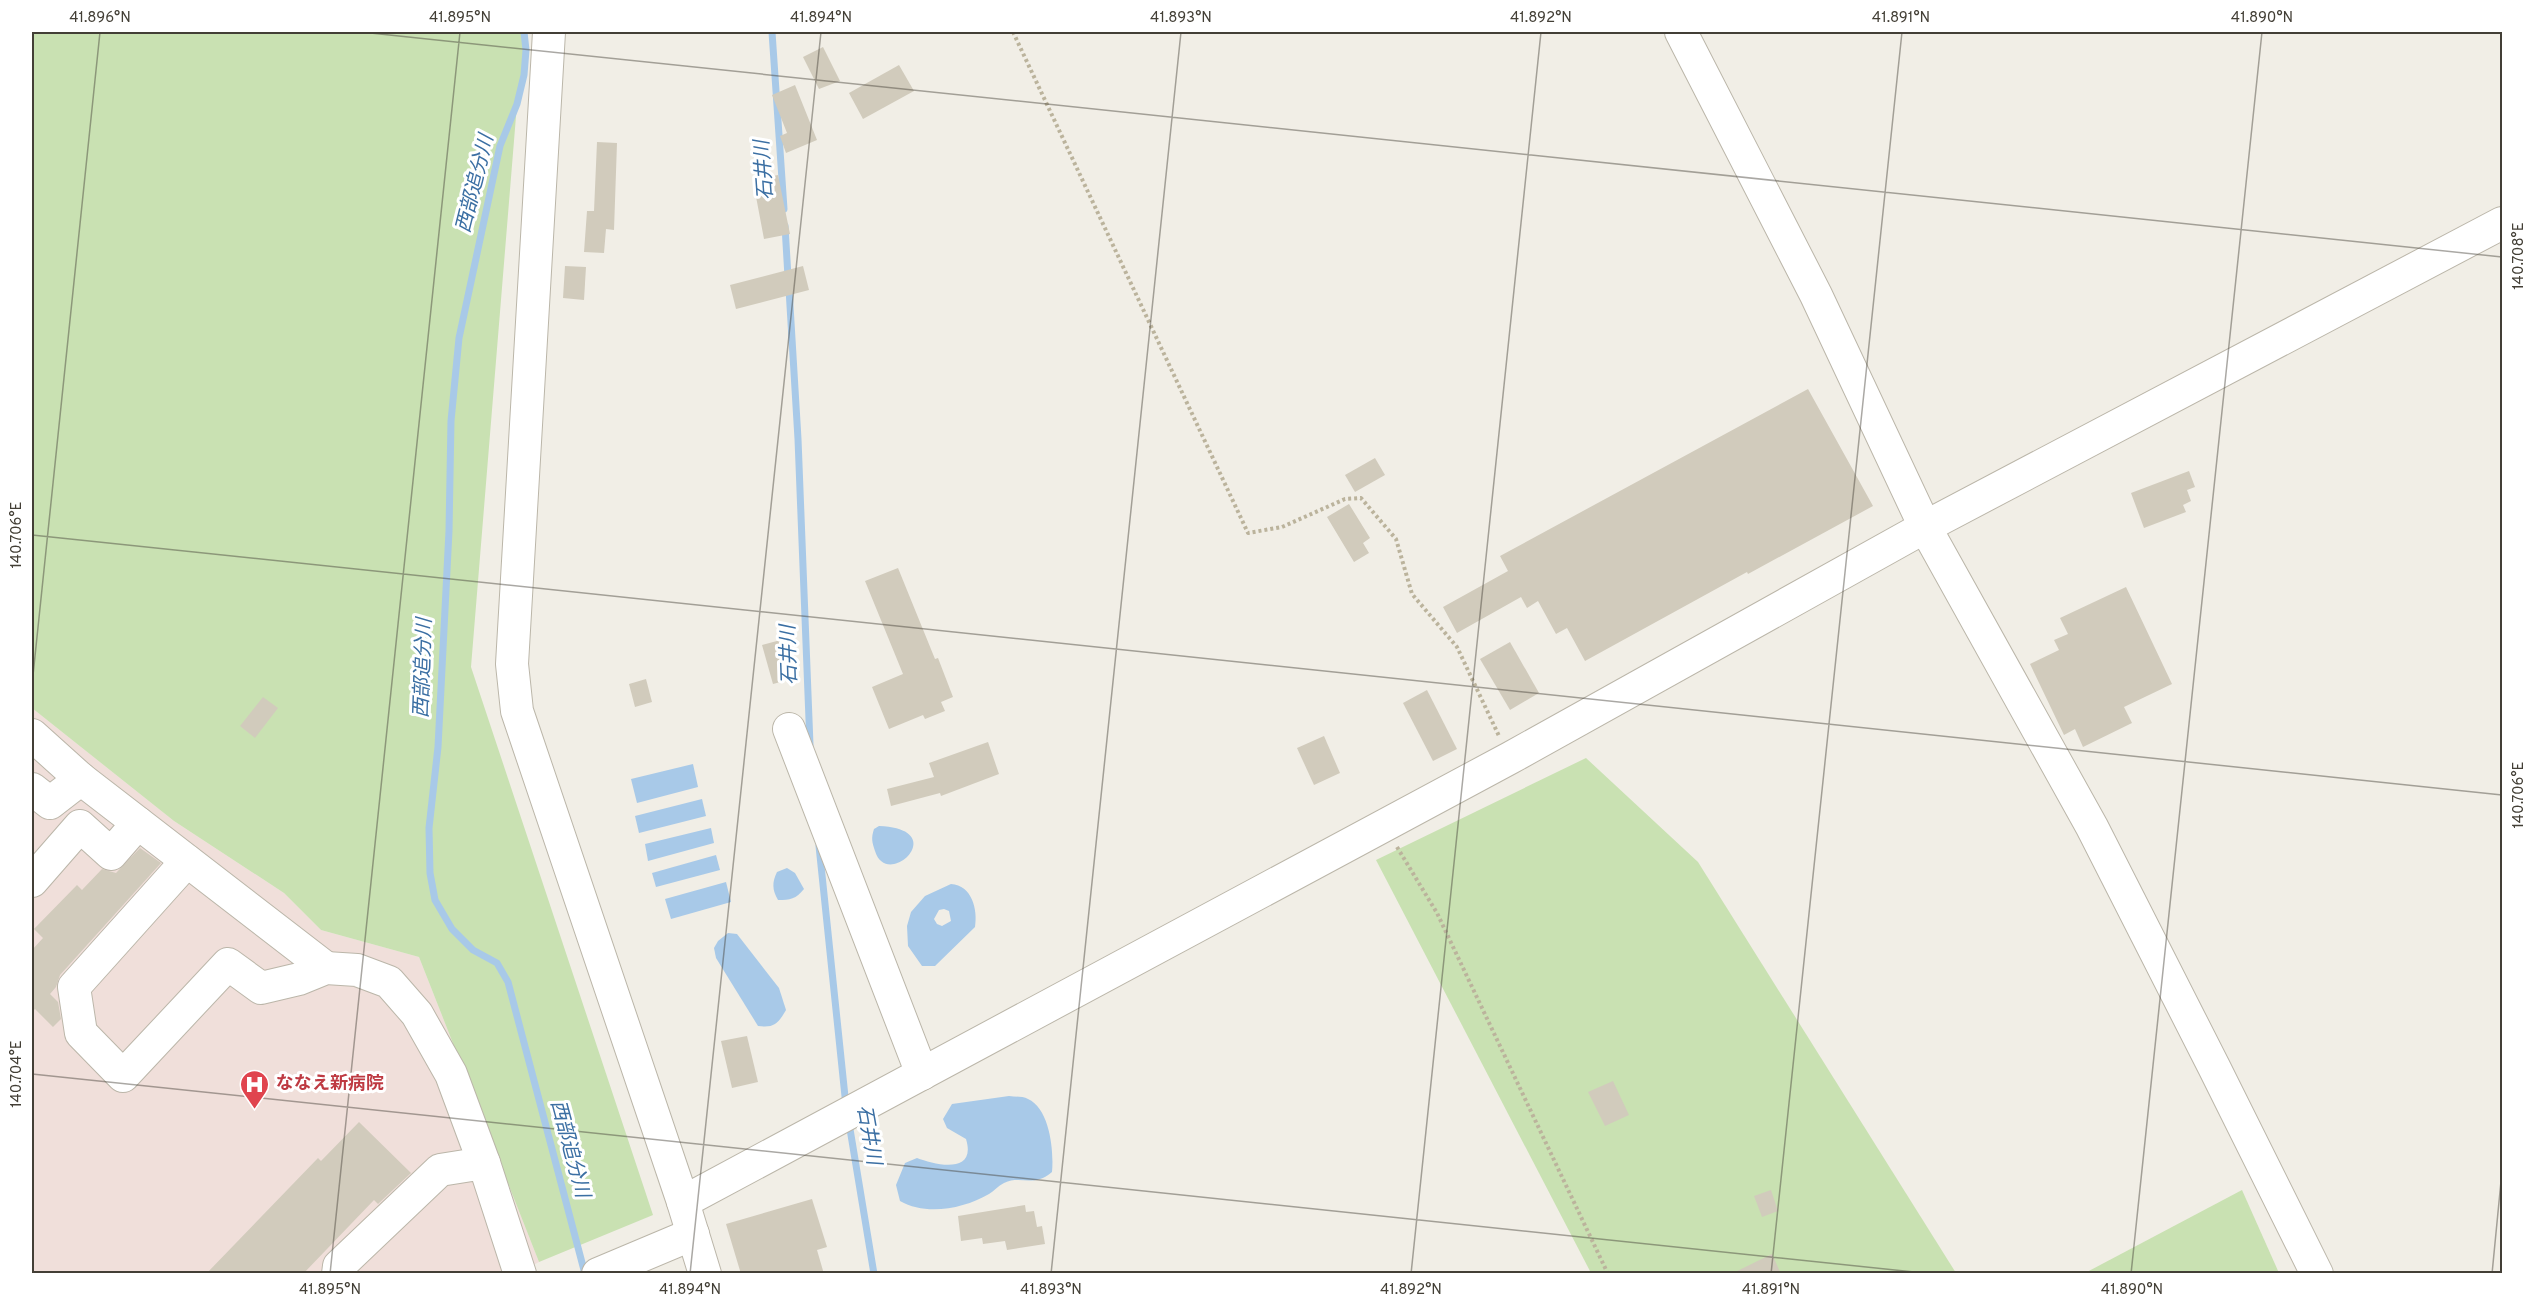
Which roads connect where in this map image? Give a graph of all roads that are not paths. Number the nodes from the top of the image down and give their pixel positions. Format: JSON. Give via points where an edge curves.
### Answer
{"nodes":[{"id":1,"x":549,"y":32,"type":"edge"},
{"id":2,"x":1682,"y":32,"type":"edge"},
{"id":3,"x":2502,"y":223,"type":"edge"},
{"id":4,"x":1925,"y":528,"type":"junction"},
{"id":5,"x":789,"y":729,"type":"dead end"},
{"id":6,"x":32,"y":735,"type":"edge"},
{"id":7,"x":81,"y":779,"type":"junction"},
{"id":8,"x":38,"y":806,"type":"edge"},
{"id":9,"x":138,"y":823,"type":"junction"},
{"id":10,"x":187,"y":861,"type":"junction"},
{"id":11,"x":33,"y":875,"type":"edge"},
{"id":12,"x":326,"y":968,"type":"junction"},
{"id":13,"x":922,"y":1074,"type":"junction"},
{"id":14,"x":484,"y":1163,"type":"junction"},
{"id":15,"x":683,"y":1202,"type":"junction"},
{"id":16,"x":693,"y":1234,"type":"junction"},
{"id":17,"x":338,"y":1274,"type":"edge"},
{"id":18,"x":520,"y":1274,"type":"edge"},
{"id":19,"x":598,"y":1274,"type":"edge"},
{"id":20,"x":705,"y":1274,"type":"edge"},
{"id":21,"x":2317,"y":1274,"type":"edge"}],
"edges":[{"from":1,"to":15,"type":"street","via":[[512,664],[517,711]]},
{"from":2,"to":4,"type":"street","via":[[1816,295]]},
{"from":3,"to":4,"type":"street"},
{"from":4,"to":13,"type":"street","via":[[1510,758]]},
{"from":4,"to":21,"type":"street","via":[[2091,827]]},
{"from":5,"to":13,"type":"street"},
{"from":6,"to":7,"type":"street"},
{"from":7,"to":8,"type":"street"},
{"from":7,"to":9,"type":"street"},
{"from":9,"to":10,"type":"street"},
{"from":9,"to":11,"type":"street","via":[[111,854],[80,826]]},
{"from":10,"to":12,"type":"street"},
{"from":10,"to":12,"type":"street","via":[[74,987],[81,1033],[123,1076],[228,964],[261,988]]},
{"from":12,"to":14,"type":"street","via":[[357,970],[389,982],[417,1014],[451,1074]]},
{"from":13,"to":15,"type":"street"},
{"from":14,"to":17,"type":"street","via":[[440,1170],[339,1266]]},
{"from":14,"to":18,"type":"street"},
{"from":15,"to":16,"type":"street"},
{"from":16,"to":19,"type":"street"},
{"from":16,"to":20,"type":"street"}]}
